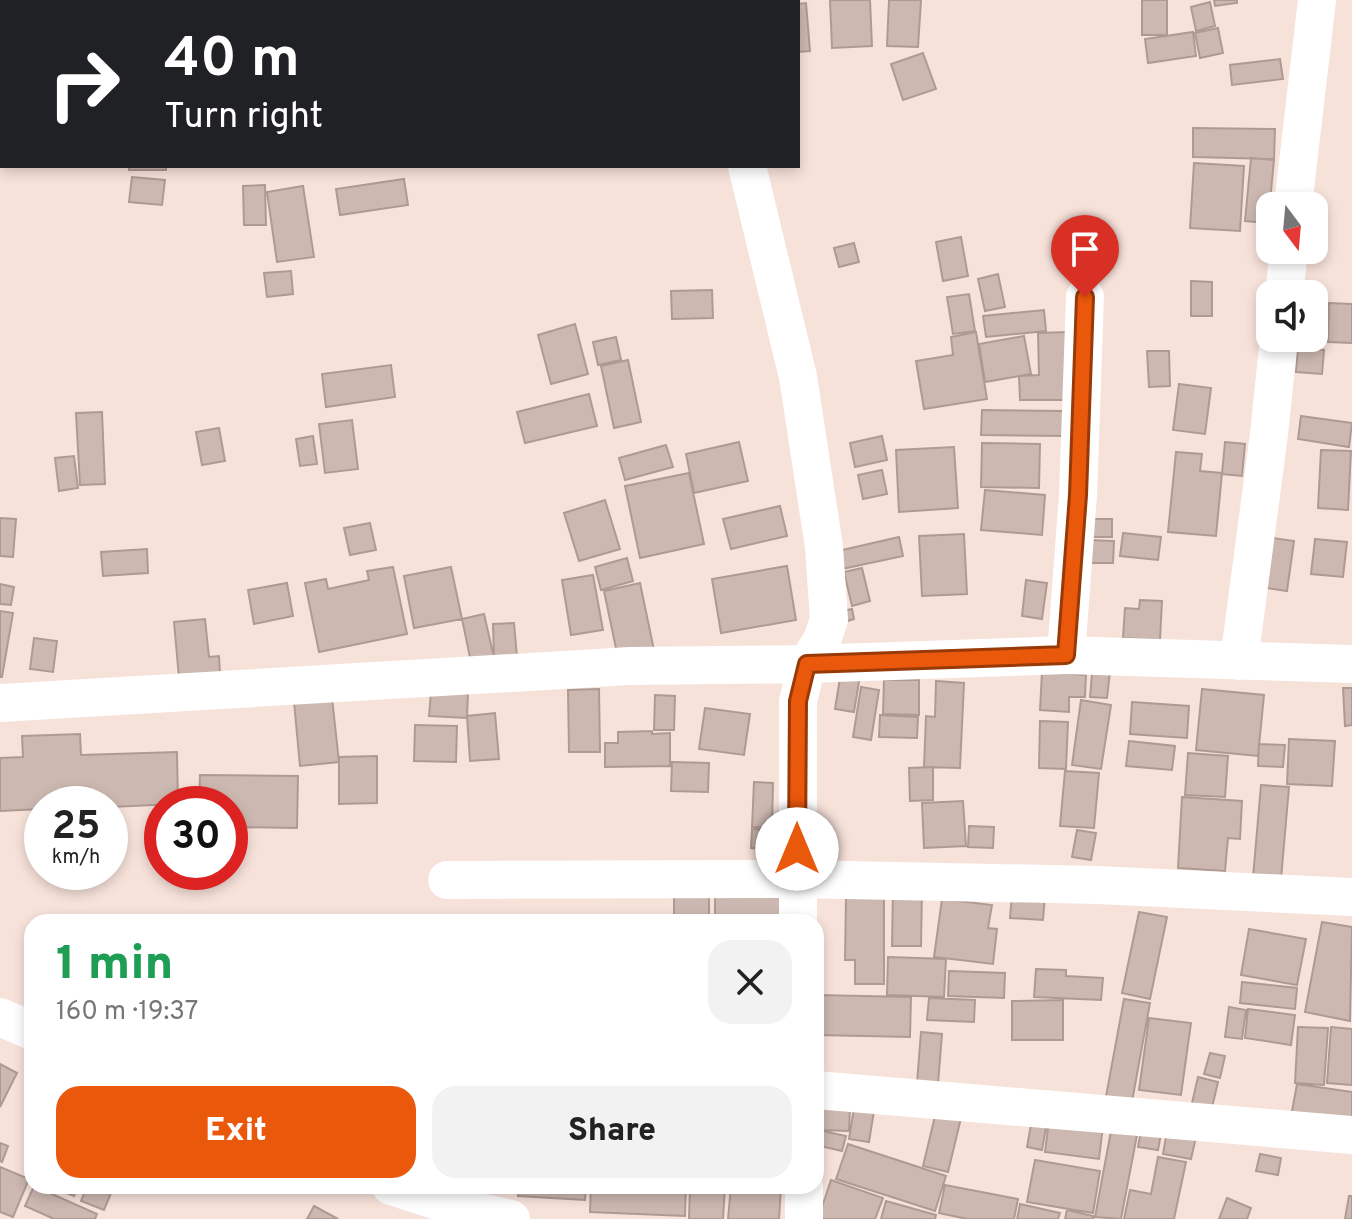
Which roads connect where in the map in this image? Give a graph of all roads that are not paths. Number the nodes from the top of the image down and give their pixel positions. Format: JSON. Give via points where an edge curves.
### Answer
{"nodes":[{"id":1,"x":1317,"y":0,"type":"edge"},
{"id":2,"x":747,"y":168,"type":"edge"},
{"id":3,"x":1295,"y":192,"type":"edge"},
{"id":4,"x":1085,"y":297,"type":"dead end"},
{"id":5,"x":1277,"y":352,"type":"edge"},
{"id":6,"x":1066,"y":655,"type":"junction"},
{"id":7,"x":1239,"y":661,"type":"junction"},
{"id":8,"x":807,"y":664,"type":"junction"},
{"id":9,"x":1352,"y":664,"type":"edge"},
{"id":10,"x":0,"y":703,"type":"edge"},
{"id":11,"x":797,"y":879,"type":"junction"},
{"id":12,"x":447,"y":880,"type":"dead end"},
{"id":13,"x":1352,"y":897,"type":"edge"},
{"id":14,"x":798,"y":914,"type":"edge"},
{"id":15,"x":0,"y":1017,"type":"edge"},
{"id":16,"x":24,"y":1028,"type":"edge"},
{"id":17,"x":824,"y":1091,"type":"edge"},
{"id":18,"x":1352,"y":1135,"type":"edge"},
{"id":19,"x":416,"y":1194,"type":"edge"},
{"id":20,"x":804,"y":1194,"type":"edge"},
{"id":21,"x":511,"y":1219,"type":"edge"},
{"id":22,"x":804,"y":1219,"type":"edge"}],
"edges":[{"from":1,"to":3,"type":"street"},
{"from":2,"to":8,"type":"street","via":[[798,377],[824,547],[829,620]]},
{"from":4,"to":6,"type":"street"},
{"from":5,"to":7,"type":"street"},
{"from":6,"to":7,"type":"street"},
{"from":6,"to":8,"type":"street"},
{"from":7,"to":9,"type":"street"},
{"from":8,"to":10,"type":"street","via":[[630,666]]},
{"from":8,"to":11,"type":"street","via":[[798,701]]},
{"from":11,"to":12,"type":"street"},
{"from":11,"to":13,"type":"street"},
{"from":11,"to":14,"type":"street"},
{"from":15,"to":16,"type":"street"},
{"from":17,"to":18,"type":"street"},
{"from":19,"to":21,"type":"street"},
{"from":20,"to":22,"type":"street"}]}
